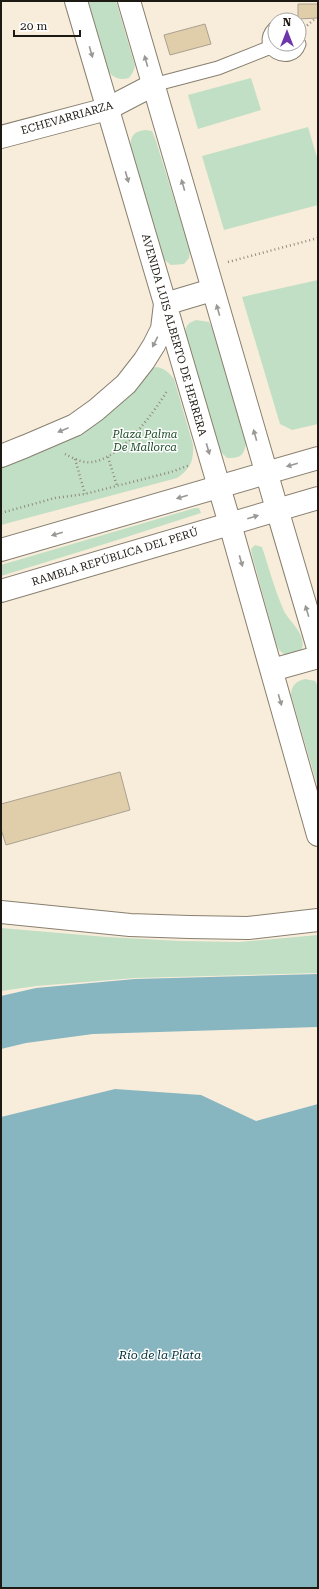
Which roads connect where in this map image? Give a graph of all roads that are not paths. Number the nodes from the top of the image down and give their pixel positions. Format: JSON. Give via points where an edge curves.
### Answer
{"nodes":[{"id":1,"x":76,"y":1,"type":"edge"},
{"id":2,"x":129,"y":1,"type":"edge"},
{"id":3,"x":267,"y":49,"type":"edge"},
{"id":4,"x":275,"y":52,"type":"edge"},
{"id":5,"x":293,"y":52,"type":"edge"},
{"id":6,"x":153,"y":85,"type":"junction"},
{"id":7,"x":107,"y":109,"type":"junction"},
{"id":8,"x":1,"y":136,"type":"edge"},
{"id":9,"x":212,"y":290,"type":"junction"},
{"id":10,"x":165,"y":304,"type":"junction"},
{"id":11,"x":1,"y":456,"type":"edge"},
{"id":12,"x":318,"y":458,"type":"edge"},
{"id":13,"x":266,"y":473,"type":"junction"},
{"id":14,"x":219,"y":486,"type":"junction"},
{"id":15,"x":318,"y":498,"type":"edge"},
{"id":16,"x":277,"y":509,"type":"junction"},
{"id":17,"x":230,"y":524,"type":"junction"},
{"id":18,"x":1,"y":550,"type":"edge"},
{"id":19,"x":1,"y":591,"type":"edge"},
{"id":20,"x":318,"y":648,"type":"edge"},
{"id":21,"x":318,"y":657,"type":"edge"},
{"id":22,"x":272,"y":670,"type":"junction"},
{"id":23,"x":318,"y":835,"type":"edge"},
{"id":24,"x":1,"y":912,"type":"edge"},
{"id":25,"x":318,"y":920,"type":"edge"}],
"edges":[{"from":1,"to":7,"type":"main road","name":"AVENIDA LUIS ALBERTO DE HERRERA","one_way":true},
{"from":6,"to":2,"type":"main road","one_way":true},
{"from":3,"to":6,"type":"lane","via":[[218,68]]},
{"from":4,"to":5,"type":"lane","via":[[284,55]]},
{"from":6,"to":7,"type":"main road","name":"ECHEVARRIARZA"},
{"from":9,"to":6,"type":"main road","one_way":true},
{"from":7,"to":8,"type":"main road","name":"ECHEVARRIARZA"},
{"from":7,"to":10,"type":"main road","name":"AVENIDA LUIS ALBERTO DE HERRERA","one_way":true},
{"from":9,"to":10,"type":"main road"},
{"from":13,"to":9,"type":"main road","one_way":true},
{"from":10,"to":11,"type":"main road","one_way":true,"via":[[162,329],[144,361],[126,384],[75,425]]},
{"from":10,"to":14,"type":"main road","name":"AVENIDA LUIS ALBERTO DE HERRERA","one_way":true},
{"from":12,"to":13,"type":"main road","one_way":true},
{"from":13,"to":14,"type":"main road"},
{"from":13,"to":16,"type":"main road"},
{"from":14,"to":17,"type":"main road","name":"AVENIDA LUIS ALBERTO DE HERRERA"},
{"from":14,"to":18,"type":"main road","one_way":true},
{"from":15,"to":16,"type":"main road","name":"RAMBLA REPÚBLICA DEL PERÚ"},
{"from":17,"to":16,"type":"main road","name":"RAMBLA REPÚBLICA DEL PERÚ","one_way":true},
{"from":20,"to":16,"type":"main road","one_way":true},
{"from":17,"to":19,"type":"main road","name":"RAMBLA REPÚBLICA DEL PERÚ"},
{"from":17,"to":22,"type":"main road","name":"AVENIDA LUIS ALBERTO DE HERRERA","one_way":true},
{"from":21,"to":22,"type":"main road"},
{"from":22,"to":23,"type":"main road","name":"AVENIDA LUIS ALBERTO DE HERRERA","one_way":true},
{"from":24,"to":25,"type":"main road","via":[[130,926],[196,928],[248,928]]}]}
